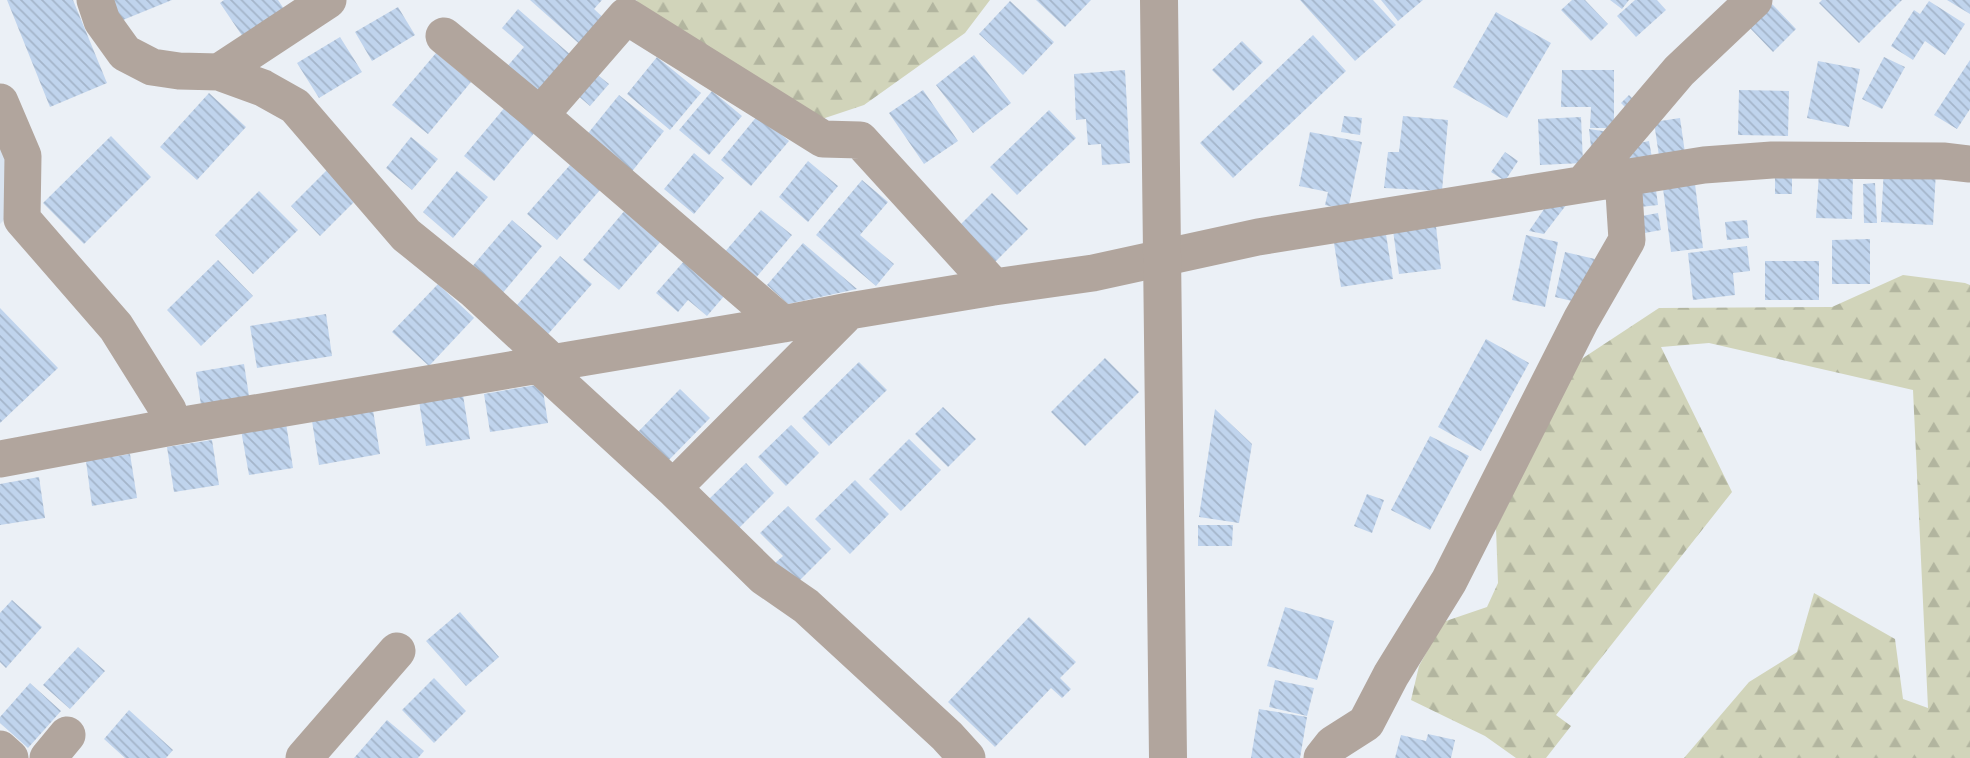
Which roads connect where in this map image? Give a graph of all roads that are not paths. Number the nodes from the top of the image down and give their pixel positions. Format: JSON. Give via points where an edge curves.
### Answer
{"nodes":[{"id":1,"x":95,"y":0,"type":"edge"},
{"id":2,"x":328,"y":0,"type":"edge"},
{"id":3,"x":1159,"y":0,"type":"edge"},
{"id":4,"x":1754,"y":0,"type":"edge"},
{"id":5,"x":444,"y":36,"type":"dead end"},
{"id":6,"x":219,"y":72,"type":"junction"},
{"id":7,"x":0,"y":102,"type":"edge"},
{"id":8,"x":540,"y":115,"type":"junction"},
{"id":9,"x":1970,"y":164,"type":"edge"},
{"id":10,"x":1623,"y":177,"type":"junction"},
{"id":11,"x":1583,"y":184,"type":"junction"},
{"id":12,"x":1163,"y":258,"type":"junction"},
{"id":13,"x":994,"y":287,"type":"junction"},
{"id":14,"x":849,"y":311,"type":"junction"},
{"id":15,"x":783,"y":324,"type":"junction"},
{"id":16,"x":546,"y":364,"type":"junction"},
{"id":17,"x":172,"y":427,"type":"junction"},
{"id":18,"x":0,"y":458,"type":"edge"},
{"id":19,"x":673,"y":488,"type":"junction"},
{"id":20,"x":397,"y":650,"type":"dead end"},
{"id":21,"x":1366,"y":723,"type":"junction"},
{"id":22,"x":0,"y":749,"type":"edge"},
{"id":23,"x":10,"y":758,"type":"edge"},
{"id":24,"x":304,"y":758,"type":"edge"},
{"id":25,"x":967,"y":758,"type":"edge"},
{"id":26,"x":1168,"y":758,"type":"edge"},
{"id":27,"x":1322,"y":758,"type":"edge"},
{"id":28,"x":1356,"y":758,"type":"edge"}],
"edges":[{"from":1,"to":6,"type":"street","via":[[102,21],[125,52],[152,67]]},
{"from":2,"to":6,"type":"street"},
{"from":3,"to":12,"type":"street"},
{"from":4,"to":11,"type":"street","via":[[1679,71]]},
{"from":5,"to":8,"type":"street"},
{"from":6,"to":16,"type":"street","via":[[295,106],[406,235],[473,289]]},
{"from":7,"to":17,"type":"street","via":[[23,156],[22,219],[116,327],[169,410]]},
{"from":8,"to":13,"type":"street","via":[[626,16],[823,139],[860,140]]},
{"from":8,"to":15,"type":"street"},
{"from":9,"to":10,"type":"street","via":[[1772,160]]},
{"from":10,"to":11,"type":"street"},
{"from":10,"to":21,"type":"street","via":[[1627,240],[1581,320],[1449,581]]},
{"from":11,"to":12,"type":"street","via":[[1258,237]]},
{"from":12,"to":13,"type":"street"},
{"from":12,"to":26,"type":"street"},
{"from":13,"to":14,"type":"street"},
{"from":14,"to":15,"type":"street"},
{"from":14,"to":19,"type":"street"},
{"from":15,"to":16,"type":"street"},
{"from":16,"to":17,"type":"street"},
{"from":16,"to":19,"type":"street"},
{"from":17,"to":18,"type":"street"},
{"from":19,"to":25,"type":"street","via":[[764,577],[806,606]]},
{"from":20,"to":24,"type":"street"},
{"from":21,"to":27,"type":"street"},
{"from":21,"to":28,"type":"street"},
{"from":22,"to":23,"type":"street"}]}
